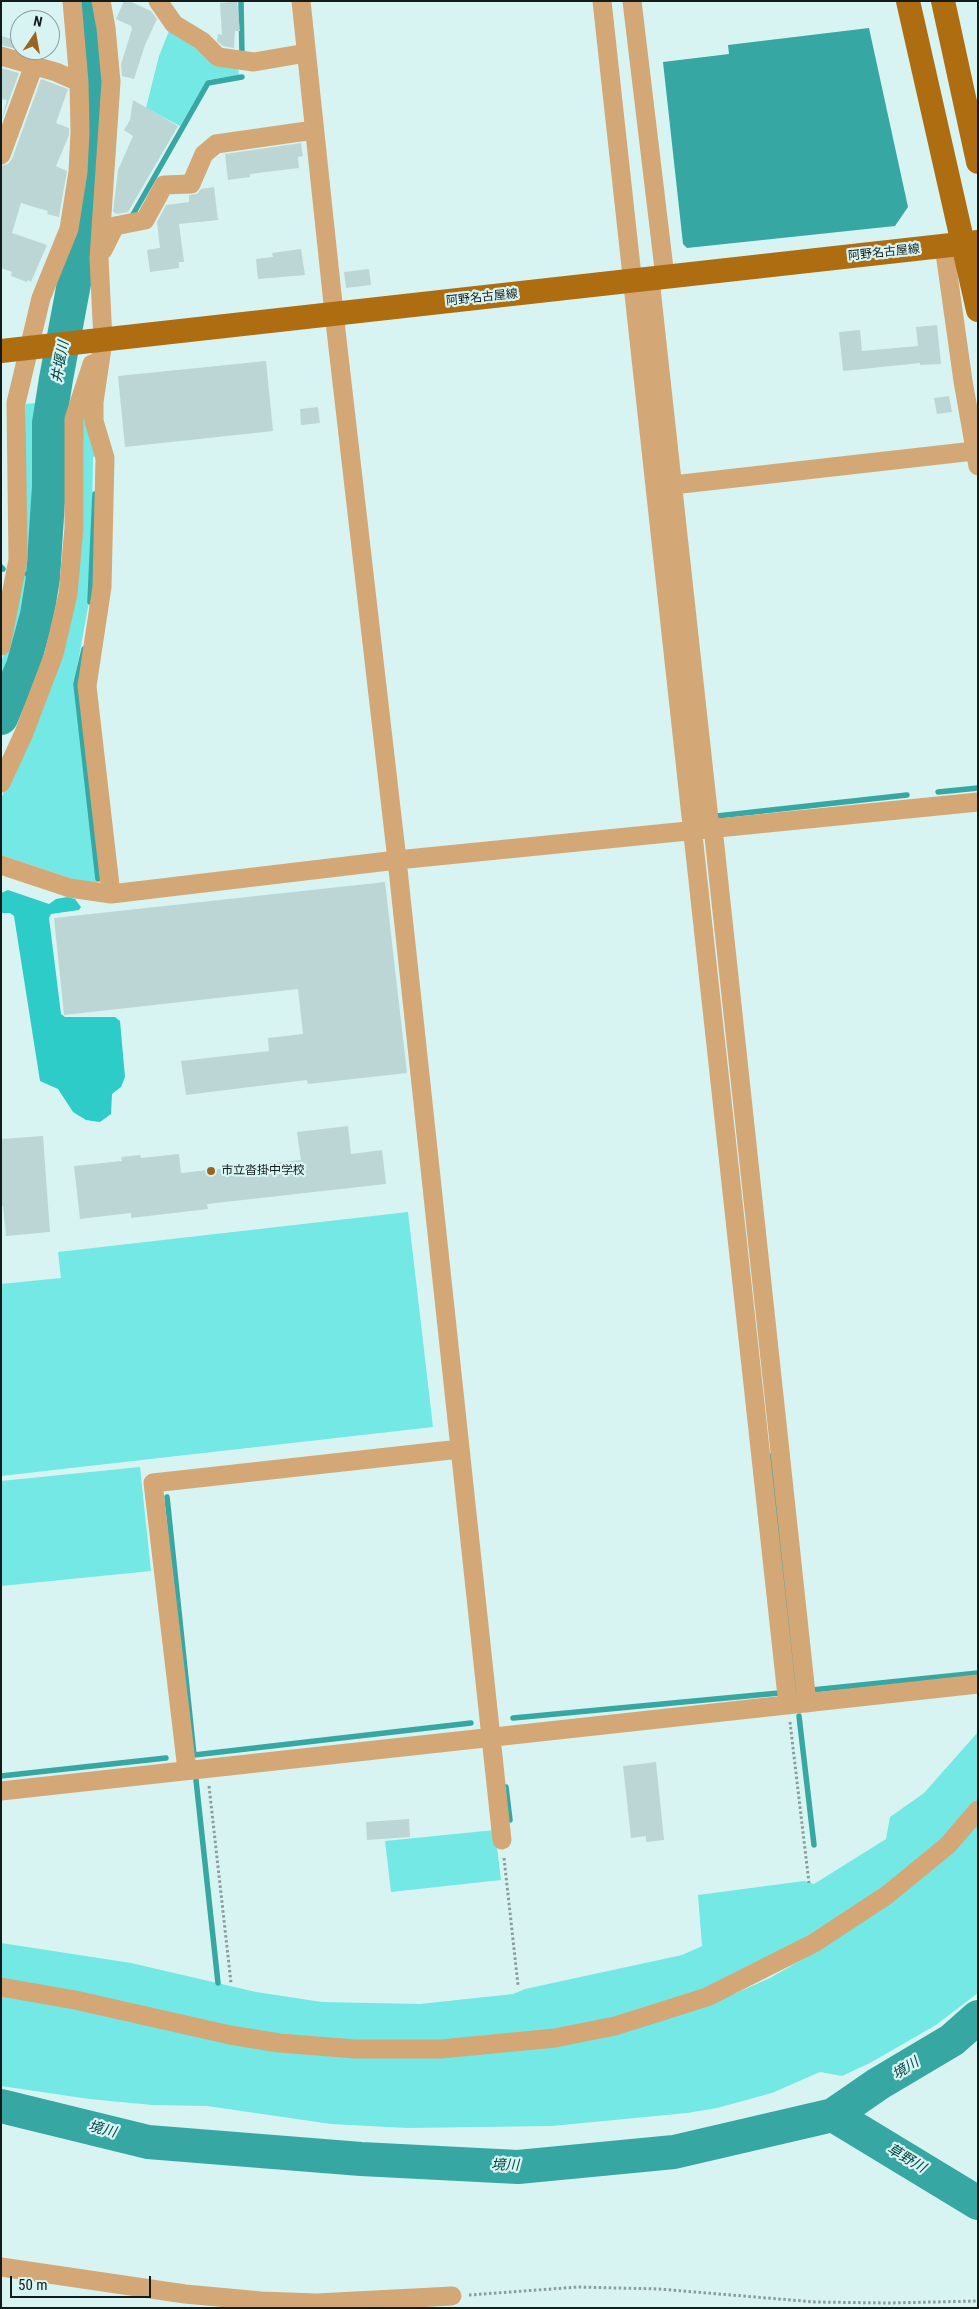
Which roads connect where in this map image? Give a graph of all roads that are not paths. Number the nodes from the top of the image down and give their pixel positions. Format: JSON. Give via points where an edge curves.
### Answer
{"nodes":[{"id":1,"x":72,"y":1,"type":"edge"},
{"id":2,"x":101,"y":1,"type":"edge"},
{"id":3,"x":158,"y":1,"type":"edge"},
{"id":4,"x":301,"y":1,"type":"edge"},
{"id":5,"x":602,"y":1,"type":"edge"},
{"id":6,"x":632,"y":1,"type":"edge"},
{"id":7,"x":908,"y":1,"type":"edge"},
{"id":8,"x":943,"y":1,"type":"edge"},
{"id":9,"x":306,"y":53,"type":"junction"},
{"id":10,"x":1,"y":56,"type":"edge"},
{"id":11,"x":34,"y":65,"type":"junction"},
{"id":12,"x":80,"y":82,"type":"junction"},
{"id":13,"x":314,"y":130,"type":"junction"},
{"id":14,"x":1,"y":155,"type":"edge"},
{"id":15,"x":978,"y":162,"type":"edge"},
{"id":16,"x":961,"y":244,"type":"edge"},
{"id":17,"x":99,"y":258,"type":"junction"},
{"id":18,"x":649,"y":279,"type":"junction"},
{"id":19,"x":978,"y":310,"type":"edge"},
{"id":20,"x":334,"y":313,"type":"junction"},
{"id":21,"x":99,"y":342,"type":"junction"},
{"id":22,"x":31,"y":348,"type":"junction"},
{"id":23,"x":1,"y":351,"type":"edge"},
{"id":24,"x":976,"y":458,"type":"edge"},
{"id":25,"x":673,"y":485,"type":"junction"},
{"id":26,"x":1,"y":646,"type":"edge"},
{"id":27,"x":1,"y":783,"type":"edge"},
{"id":28,"x":978,"y":802,"type":"edge"},
{"id":29,"x":702,"y":829,"type":"junction"},
{"id":30,"x":397,"y":860,"type":"junction"},
{"id":31,"x":1,"y":865,"type":"edge"},
{"id":32,"x":111,"y":894,"type":"junction"},
{"id":33,"x":460,"y":1449,"type":"junction"},
{"id":34,"x":978,"y":1684,"type":"edge"},
{"id":35,"x":807,"y":1703,"type":"junction"},
{"id":36,"x":788,"y":1705,"type":"junction"},
{"id":37,"x":491,"y":1737,"type":"junction"},
{"id":38,"x":187,"y":1770,"type":"junction"},
{"id":39,"x":1,"y":1791,"type":"edge"},
{"id":40,"x":978,"y":1810,"type":"edge"},
{"id":41,"x":502,"y":1840,"type":"road end"},
{"id":42,"x":1,"y":1987,"type":"edge"},
{"id":43,"x":1,"y":2267,"type":"edge"},
{"id":44,"x":452,"y":2296,"type":"road end"}],
"edges":[{"from":1,"to":12,"type":"street"},
{"from":2,"to":17,"type":"street","via":[[111,82]]},
{"from":3,"to":9,"type":"street","via":[[174,24],[202,41],[218,57],[254,62]]},
{"from":4,"to":9,"type":"street"},
{"from":5,"to":18,"type":"street"},
{"from":6,"to":18,"type":"street"},
{"from":7,"to":16,"type":"main road"},
{"from":8,"to":15,"type":"main road"},
{"from":9,"to":13,"type":"street"},
{"from":10,"to":11,"type":"street"},
{"from":11,"to":12,"type":"street"},
{"from":11,"to":14,"type":"street"},
{"from":12,"to":22,"type":"street","via":[[78,164],[69,229],[41,298]]},
{"from":13,"to":17,"type":"street","via":[[216,144],[204,154],[191,184],[164,185],[145,220],[116,226]]},
{"from":13,"to":20,"type":"street"},
{"from":16,"to":18,"type":"main road","name":"阿野名古屋線"},
{"from":16,"to":19,"type":"main road"},
{"from":16,"to":24,"type":"street"},
{"from":17,"to":21,"type":"street"},
{"from":18,"to":20,"type":"main road","name":"阿野名古屋線"},
{"from":18,"to":25,"type":"street"},
{"from":18,"to":29,"type":"street"},
{"from":20,"to":21,"type":"main road","name":"阿野名古屋線"},
{"from":20,"to":30,"type":"street"},
{"from":21,"to":22,"type":"main road","name":"阿野名古屋線"},
{"from":21,"to":27,"type":"street","via":[[74,419],[74,528],[68,594],[54,654]]},
{"from":21,"to":32,"type":"street","via":[[94,421],[104,458],[102,587],[87,686]]},
{"from":22,"to":23,"type":"main road","name":"阿野名古屋線"},
{"from":22,"to":26,"type":"street","via":[[16,403],[18,560]]},
{"from":24,"to":25,"type":"street"},
{"from":25,"to":29,"type":"street"},
{"from":28,"to":29,"type":"street"},
{"from":29,"to":30,"type":"street"},
{"from":29,"to":35,"type":"street","via":[[714,837]]},
{"from":29,"to":36,"type":"street","via":[[694,852]]},
{"from":30,"to":32,"type":"street"},
{"from":30,"to":33,"type":"street"},
{"from":31,"to":32,"type":"street","via":[[70,888]]},
{"from":33,"to":37,"type":"street"},
{"from":33,"to":38,"type":"street","via":[[153,1483]]},
{"from":34,"to":35,"type":"street"},
{"from":35,"to":36,"type":"street"},
{"from":36,"to":37,"type":"street"},
{"from":37,"to":38,"type":"street"},
{"from":37,"to":41,"type":"street"},
{"from":38,"to":39,"type":"street"},
{"from":40,"to":42,"type":"street","via":[[948,1845],[902,1883],[814,1943],[707,1997],[615,2026],[555,2038],[441,2049],[355,2049],[279,2043]]},
{"from":43,"to":44,"type":"street","via":[[185,2294],[262,2301],[317,2303]]}]}
